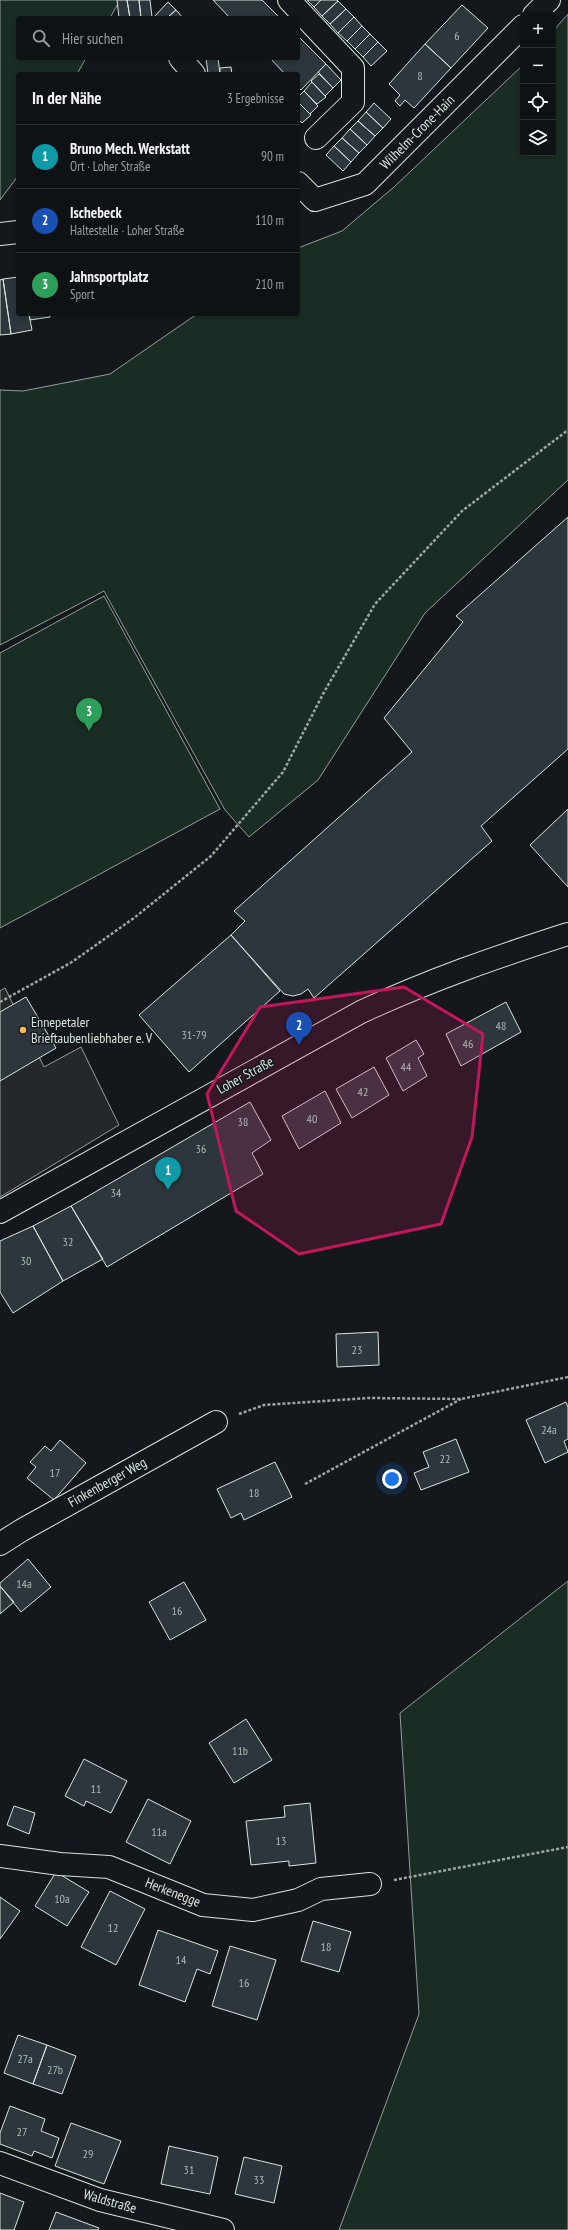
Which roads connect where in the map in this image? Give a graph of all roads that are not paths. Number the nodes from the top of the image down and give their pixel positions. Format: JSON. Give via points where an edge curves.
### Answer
{"nodes":[{"id":1,"x":289,"y":0,"type":"edge"},
{"id":2,"x":549,"y":0,"type":"edge"},
{"id":3,"x":537,"y":12,"type":"edge"},
{"id":4,"x":520,"y":29,"type":"edge"},
{"id":5,"x":182,"y":60,"type":"edge"},
{"id":6,"x":192,"y":72,"type":"edge"},
{"id":7,"x":316,"y":138,"type":"dead end"},
{"id":8,"x":300,"y":185,"type":"edge"},
{"id":9,"x":16,"y":232,"type":"edge"},
{"id":10,"x":0,"y":234,"type":"edge"},
{"id":11,"x":568,"y":934,"type":"edge"},
{"id":12,"x":0,"y":1212,"type":"edge"},
{"id":13,"x":216,"y":1422,"type":"road end"},
{"id":14,"x":0,"y":1544,"type":"edge"},
{"id":15,"x":0,"y":1856,"type":"edge"},
{"id":16,"x":370,"y":1884,"type":"road end"},
{"id":17,"x":0,"y":2163,"type":"edge"},
{"id":18,"x":223,"y":2230,"type":"edge"}],
"edges":[{"from":1,"to":7,"type":"street","via":[[353,68],[353,102]]},
{"from":2,"to":3,"type":"street"},
{"from":4,"to":8,"type":"street","name":"Wilhelm-Crone-Hain","via":[[365,184],[315,200]]},
{"from":5,"to":6,"type":"street"},
{"from":9,"to":10,"type":"street"},
{"from":11,"to":12,"type":"street","name":"Loher Straße","via":[[456,971],[361,1012]]},
{"from":13,"to":14,"type":"street","name":"Finkenberger Weg"},
{"from":15,"to":16,"type":"street","name":"Herkenegge","via":[[109,1867],[203,1905],[253,1910],[298,1900],[321,1889]]},
{"from":17,"to":18,"type":"street","name":"Waldstraße","via":[[100,2200]]}]}
